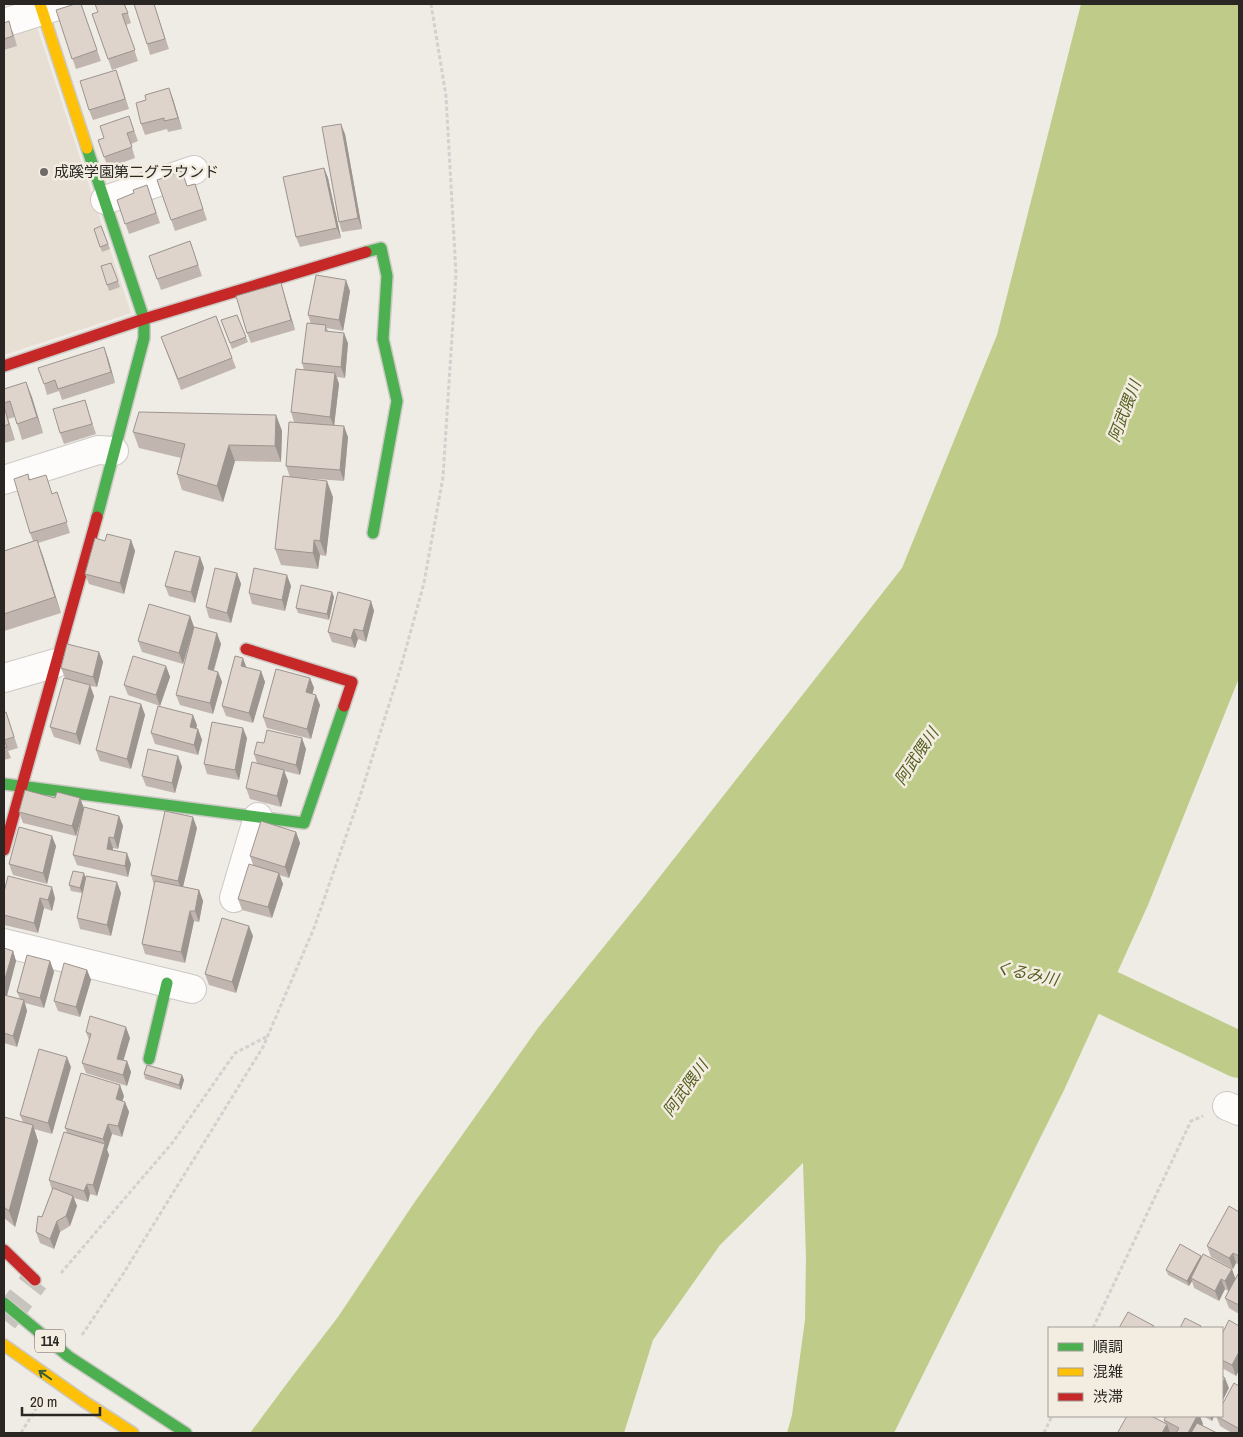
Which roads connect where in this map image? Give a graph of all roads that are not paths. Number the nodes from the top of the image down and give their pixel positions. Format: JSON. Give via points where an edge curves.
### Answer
{"nodes":[{"id":1,"x":49,"y":6,"type":"edge"},
{"id":2,"x":4,"y":23,"type":"edge"},
{"id":3,"x":194,"y":170,"type":"dead end"},
{"id":4,"x":105,"y":200,"type":"junction"},
{"id":5,"x":144,"y":319,"type":"junction"},
{"id":6,"x":4,"y":366,"type":"edge"},
{"id":7,"x":114,"y":451,"type":"junction"},
{"id":8,"x":4,"y":480,"type":"edge"},
{"id":9,"x":373,"y":533,"type":"dead end"},
{"id":10,"x":246,"y":649,"type":"dead end"},
{"id":11,"x":56,"y":663,"type":"junction"},
{"id":12,"x":4,"y":678,"type":"edge"},
{"id":13,"x":4,"y":784,"type":"edge"},
{"id":14,"x":20,"y":787,"type":"junction"},
{"id":15,"x":258,"y":817,"type":"junction"},
{"id":16,"x":4,"y":850,"type":"edge"},
{"id":17,"x":234,"y":898,"type":"dead end"},
{"id":18,"x":4,"y":943,"type":"edge"},
{"id":19,"x":180,"y":986,"type":"joint"},
{"id":20,"x":149,"y":1059,"type":"dead end"},
{"id":21,"x":4,"y":1250,"type":"edge"},
{"id":22,"x":35,"y":1280,"type":"dead end"},
{"id":23,"x":4,"y":1303,"type":"edge"},
{"id":24,"x":4,"y":1344,"type":"edge"},
{"id":25,"x":133,"y":1433,"type":"edge"},
{"id":26,"x":186,"y":1433,"type":"edge"}],
"edges":[{"from":1,"to":2,"type":"street"},
{"from":1,"to":4,"type":"main road"},
{"from":3,"to":4,"type":"street"},
{"from":4,"to":5,"type":"main road"},
{"from":5,"to":6,"type":"main road"},
{"from":5,"to":7,"type":"main road","via":[[144,338]]},
{"from":5,"to":9,"type":"main road","via":[[380,248],[387,276],[383,339],[397,401]]},
{"from":7,"to":8,"type":"street","via":[[98,450]]},
{"from":7,"to":11,"type":"main road"},
{"from":10,"to":15,"type":"main road","via":[[352,682],[304,823]]},
{"from":11,"to":12,"type":"street"},
{"from":11,"to":14,"type":"main road"},
{"from":13,"to":14,"type":"main road"},
{"from":14,"to":15,"type":"main road"},
{"from":14,"to":16,"type":"main road"},
{"from":15,"to":17,"type":"street"},
{"from":18,"to":19,"type":"street"},
{"from":19,"to":20,"type":"main road"},
{"from":21,"to":22,"type":"main road"},
{"from":23,"to":26,"type":"main road","number":"114","via":[[68,1356]]},
{"from":25,"to":24,"type":"main road","number":"114","one_way":true}]}
